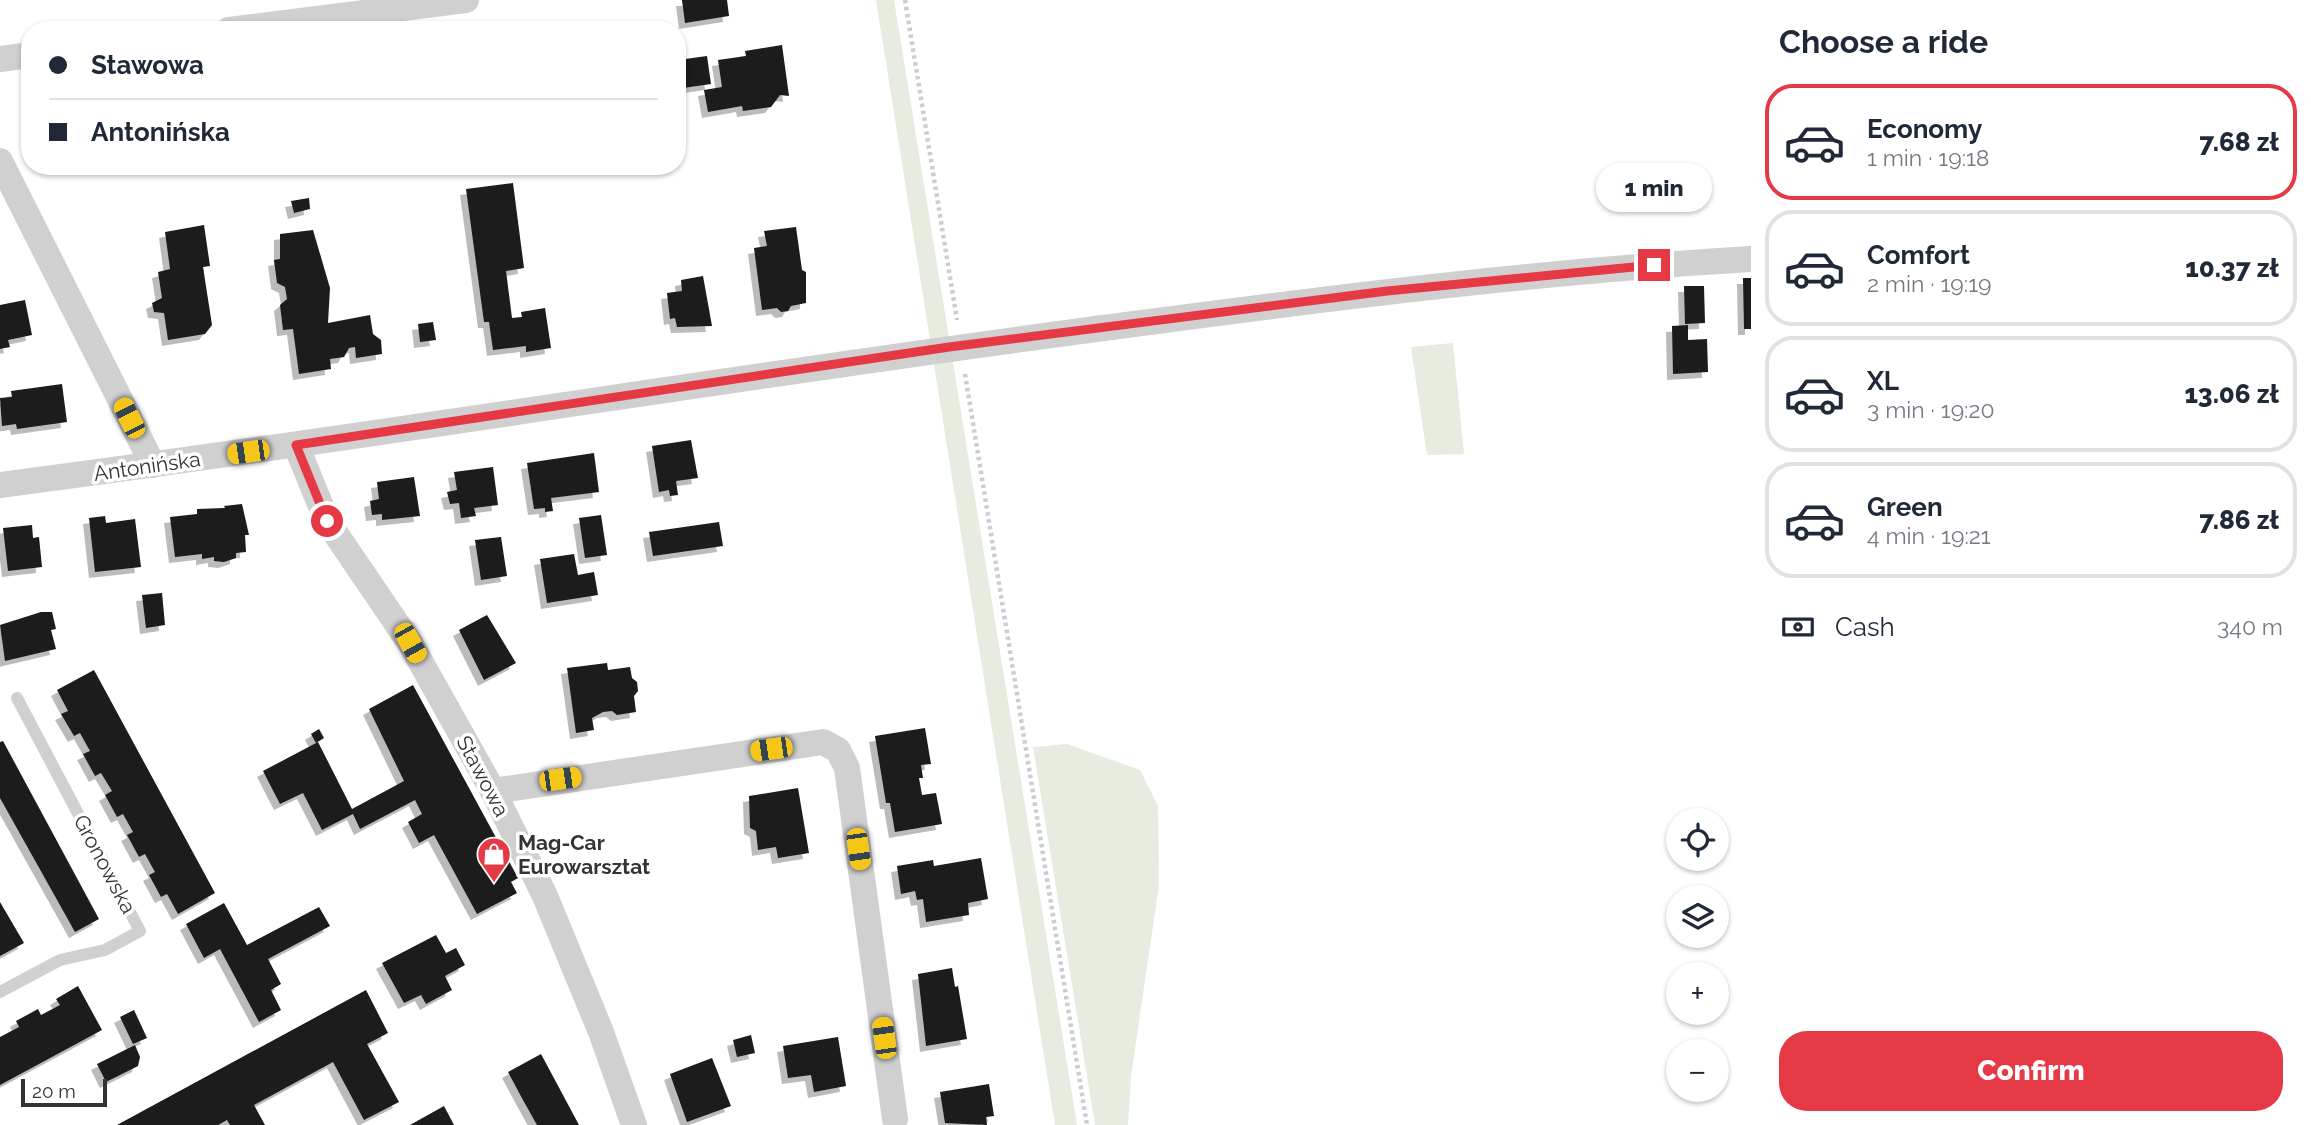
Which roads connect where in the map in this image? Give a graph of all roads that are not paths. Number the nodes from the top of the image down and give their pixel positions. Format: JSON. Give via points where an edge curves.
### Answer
{"nodes":[{"id":1,"x":466,"y":0,"type":"edge"},
{"id":2,"x":300,"y":21,"type":"edge"},
{"id":3,"x":21,"y":56,"type":"edge"},
{"id":4,"x":0,"y":59,"type":"edge"},
{"id":5,"x":0,"y":161,"type":"edge"},
{"id":6,"x":1751,"y":259,"type":"edge"},
{"id":7,"x":296,"y":445,"type":"junction"},
{"id":8,"x":153,"y":465,"type":"junction"},
{"id":9,"x":0,"y":485,"type":"edge"},
{"id":10,"x":17,"y":698,"type":"dead end"},
{"id":11,"x":493,"y":791,"type":"junction"},
{"id":12,"x":0,"y":992,"type":"edge"},
{"id":13,"x":895,"y":1119,"type":"dead end"},
{"id":14,"x":634,"y":1125,"type":"edge"}],
"edges":[{"from":1,"to":2,"type":"street"},
{"from":3,"to":4,"type":"street"},
{"from":5,"to":8,"type":"street"},
{"from":6,"to":7,"type":"street","name":"Antonińska","via":[[1606,267],[1401,289],[961,346]]},
{"from":7,"to":8,"type":"street","name":"Antonińska"},
{"from":7,"to":11,"type":"street","name":"Stawowa","via":[[327,521],[410,643]]},
{"from":8,"to":9,"type":"street","name":"Antonińska"},
{"from":10,"to":12,"type":"lane","name":"Gronowska","via":[[140,931],[105,950],[60,960]]},
{"from":11,"to":13,"type":"street","via":[[823,742],[838,750],[847,768]]},
{"from":11,"to":14,"type":"street","name":"Stawowa","via":[[545,896]]}]}
